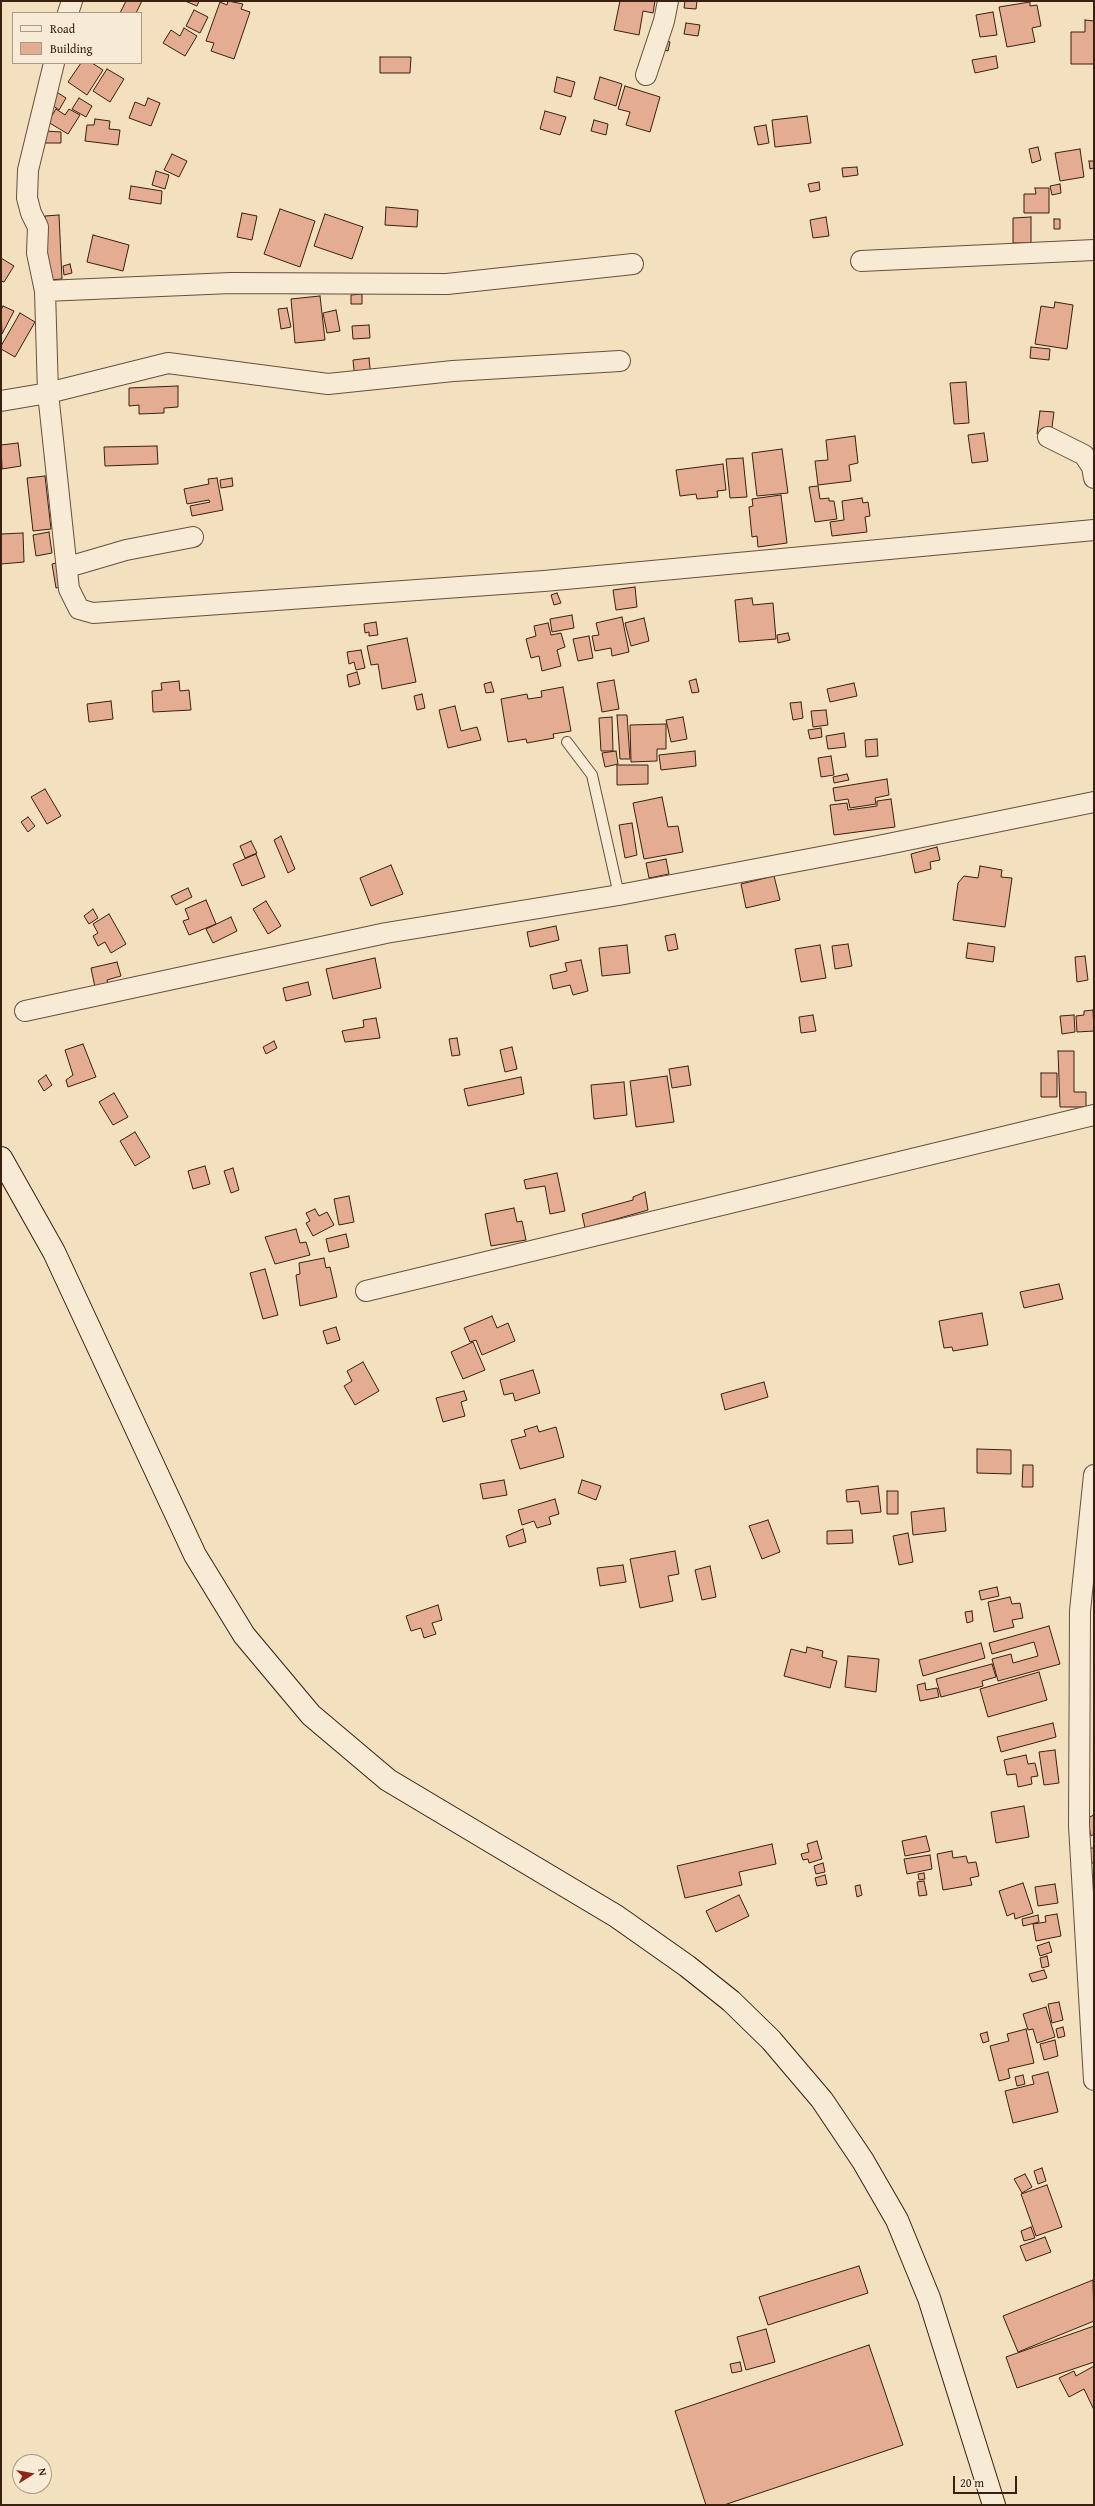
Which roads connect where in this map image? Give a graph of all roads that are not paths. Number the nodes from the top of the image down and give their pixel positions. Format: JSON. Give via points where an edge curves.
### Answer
{"nodes":[{"id":1,"x":72,"y":1,"type":"edge"},
{"id":2,"x":668,"y":1,"type":"edge"},
{"id":3,"x":68,"y":12,"type":"edge"},
{"id":4,"x":54,"y":64,"type":"edge"},
{"id":5,"x":646,"y":75,"type":"dead end"},
{"id":6,"x":1094,"y":250,"type":"edge"},
{"id":7,"x":861,"y":261,"type":"dead end"},
{"id":8,"x":633,"y":264,"type":"dead end"},
{"id":9,"x":45,"y":290,"type":"junction"},
{"id":10,"x":620,"y":361,"type":"dead end"},
{"id":11,"x":48,"y":393,"type":"junction"},
{"id":12,"x":1,"y":401,"type":"edge"},
{"id":13,"x":1048,"y":437,"type":"dead end"},
{"id":14,"x":1094,"y":478,"type":"edge"},
{"id":15,"x":1093,"y":528,"type":"edge"},
{"id":16,"x":193,"y":536,"type":"dead end"},
{"id":17,"x":68,"y":567,"type":"junction"},
{"id":18,"x":567,"y":742,"type":"dead end"},
{"id":19,"x":1094,"y":802,"type":"edge"},
{"id":20,"x":619,"y":895,"type":"junction"},
{"id":21,"x":26,"y":1010,"type":"dead end"},
{"id":22,"x":1094,"y":1115,"type":"edge"},
{"id":23,"x":1,"y":1158,"type":"edge"},
{"id":24,"x":366,"y":1291,"type":"dead end"},
{"id":25,"x":1094,"y":1475,"type":"edge"},
{"id":26,"x":1094,"y":2080,"type":"edge"},
{"id":27,"x":994,"y":2505,"type":"edge"}],
"edges":[{"from":1,"to":3,"type":"street"},
{"from":2,"to":5,"type":"street"},
{"from":4,"to":9,"type":"street","via":[[28,170],[27,198],[38,227],[37,253]]},
{"from":6,"to":7,"type":"street"},
{"from":8,"to":9,"type":"street","via":[[447,284],[231,283]]},
{"from":9,"to":11,"type":"street"},
{"from":10,"to":11,"type":"street","via":[[453,371],[328,384],[168,363]]},
{"from":11,"to":12,"type":"street"},
{"from":11,"to":17,"type":"street"},
{"from":13,"to":14,"type":"street","via":[[1084,455],[1092,467]]},
{"from":15,"to":17,"type":"street","via":[[544,581],[93,613],[80,609],[73,601],[69,589]]},
{"from":16,"to":17,"type":"street","via":[[126,550]]},
{"from":18,"to":20,"type":"lane","via":[[592,775]]},
{"from":19,"to":20,"type":"street"},
{"from":20,"to":21,"type":"street","via":[[386,933]]},
{"from":22,"to":24,"type":"street"},
{"from":23,"to":27,"type":"main road","via":[[54,1252],[195,1555],[244,1635],[311,1715],[388,1780],[616,1916],[687,1966],[731,2001],[771,2040],[822,2100],[897,2220],[929,2298]]},
{"from":25,"to":26,"type":"street","via":[[1080,1612],[1079,1826]]}]}
